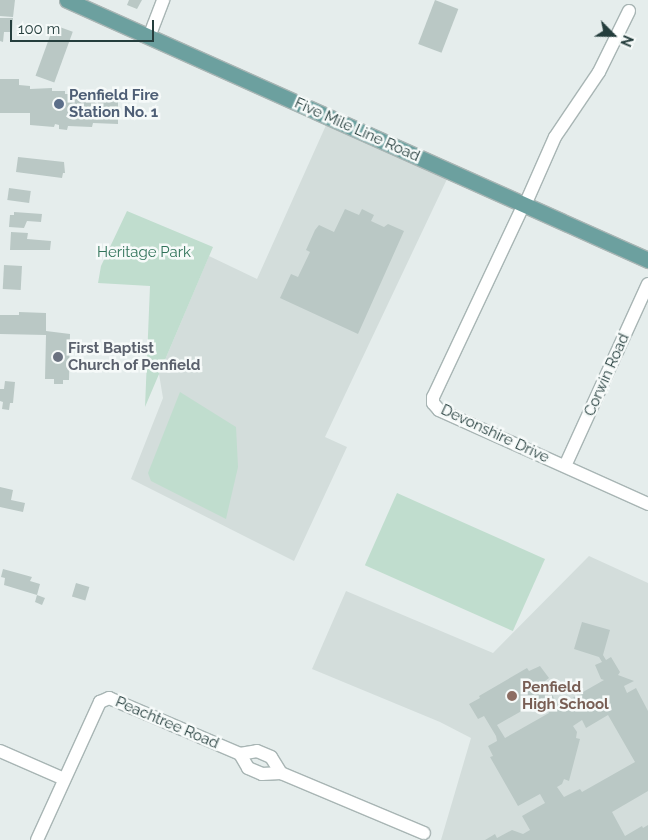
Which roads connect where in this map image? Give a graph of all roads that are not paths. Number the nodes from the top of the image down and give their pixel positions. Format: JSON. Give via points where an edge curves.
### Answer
{"nodes":[{"id":1,"x":67,"y":0,"type":"edge"},
{"id":2,"x":163,"y":0,"type":"edge"},
{"id":3,"x":629,"y":11,"type":"dead end"},
{"id":4,"x":149,"y":37,"type":"junction"},
{"id":5,"x":524,"y":205,"type":"junction"},
{"id":6,"x":648,"y":260,"type":"edge"},
{"id":7,"x":648,"y":284,"type":"edge"},
{"id":8,"x":565,"y":466,"type":"junction"},
{"id":9,"x":648,"y":504,"type":"edge"},
{"id":10,"x":0,"y":751,"type":"edge"},
{"id":11,"x":240,"y":754,"type":"junction"},
{"id":12,"x":282,"y":773,"type":"junction"},
{"id":13,"x":64,"y":779,"type":"junction"},
{"id":14,"x":424,"y":833,"type":"dead end"},
{"id":15,"x":37,"y":840,"type":"edge"}],
"edges":[{"from":1,"to":4,"type":"main road","name":"Five Mile Line Road"},
{"from":2,"to":4,"type":"street"},
{"from":3,"to":5,"type":"street","via":[[599,72],[555,137]]},
{"from":4,"to":5,"type":"main road","name":"Five Mile Line Road"},
{"from":5,"to":6,"type":"main road","name":"Five Mile Line Road"},
{"from":5,"to":8,"type":"street","name":"Devonshire Drive","via":[[437,388],[433,403],[439,410]]},
{"from":7,"to":8,"type":"street","name":"Corwin Road"},
{"from":8,"to":9,"type":"street","name":"Devonshire Drive"},
{"from":10,"to":13,"type":"street"},
{"from":11,"to":12,"type":"street","name":"Peachtree Road","via":[[248,768],[262,774]]},
{"from":11,"to":12,"type":"street","name":"Peachtree Road","via":[[257,751],[271,758]]},
{"from":11,"to":13,"type":"street","name":"Peachtree Road","via":[[109,698],[100,702]]},
{"from":12,"to":14,"type":"street","name":"Peachtree Road"},
{"from":13,"to":15,"type":"street","name":"Peachtree Road"}]}
